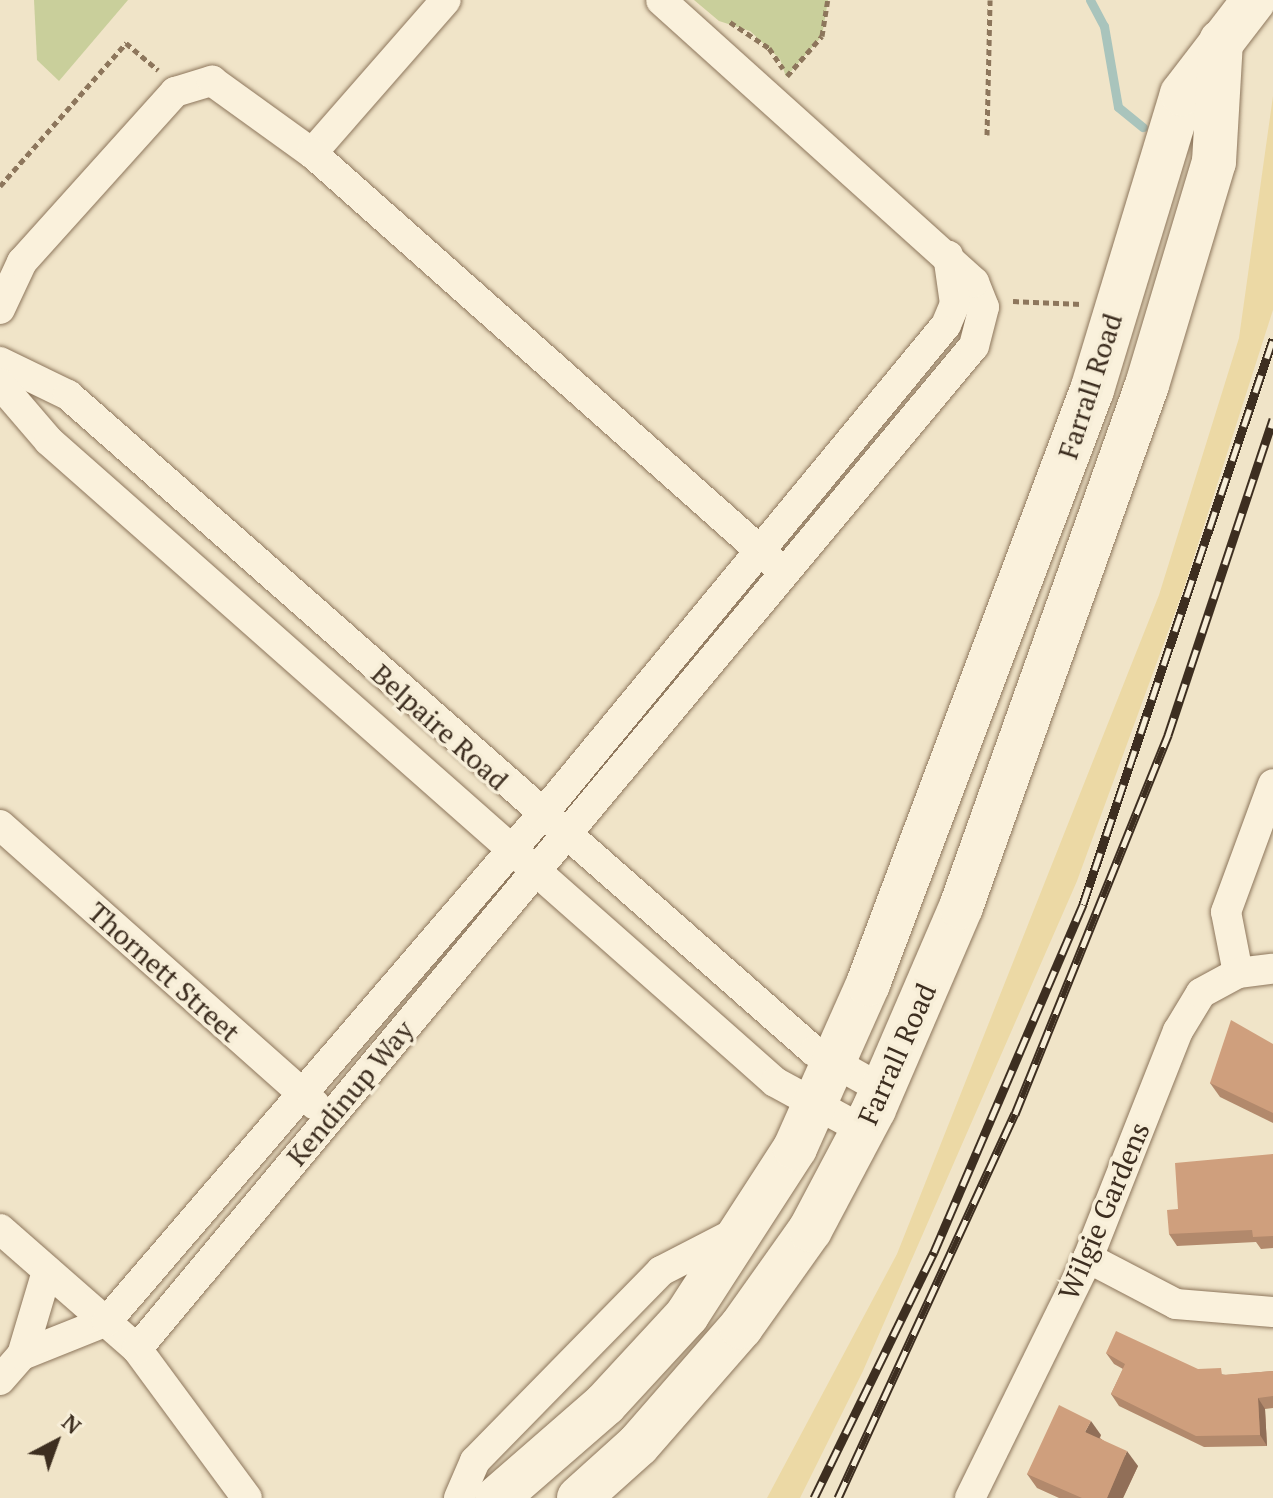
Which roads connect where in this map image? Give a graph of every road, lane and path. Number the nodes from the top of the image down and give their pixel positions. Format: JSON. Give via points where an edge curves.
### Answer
{"nodes":[{"id":1,"x":446,"y":0,"type":"edge"},
{"id":2,"x":661,"y":0,"type":"edge"},
{"id":3,"x":828,"y":0,"type":"edge"},
{"id":4,"x":990,"y":0,"type":"edge"},
{"id":5,"x":1254,"y":0,"type":"edge"},
{"id":6,"x":1221,"y":41,"type":"junction"},
{"id":7,"x":786,"y":77,"type":"dead end"},
{"id":8,"x":987,"y":135,"type":"dead end"},
{"id":9,"x":312,"y":153,"type":"junction"},
{"id":10,"x":948,"y":255,"type":"junction"},
{"id":11,"x":1001,"y":303,"type":"dead end"},
{"id":12,"x":1094,"y":308,"type":"dead end"},
{"id":13,"x":0,"y":309,"type":"edge"},
{"id":14,"x":0,"y":362,"type":"edge"},
{"id":15,"x":0,"y":384,"type":"edge"},
{"id":16,"x":1092,"y":538,"type":"junction"},
{"id":17,"x":759,"y":550,"type":"junction"},
{"id":18,"x":785,"y":573,"type":"junction"},
{"id":19,"x":961,"y":735,"type":"junction"},
{"id":20,"x":1273,"y":784,"type":"edge"},
{"id":21,"x":540,"y":817,"type":"junction"},
{"id":22,"x":0,"y":825,"type":"edge"},
{"id":23,"x":567,"y":840,"type":"junction"},
{"id":24,"x":511,"y":851,"type":"junction"},
{"id":25,"x":538,"y":874,"type":"junction"},
{"id":26,"x":411,"y":968,"type":"junction"},
{"id":27,"x":1273,"y":969,"type":"edge"},
{"id":28,"x":1238,"y":973,"type":"junction"},
{"id":29,"x":437,"y":990,"type":"junction"},
{"id":30,"x":832,"y":1064,"type":"junction"},
{"id":31,"x":883,"y":1090,"type":"junction"},
{"id":32,"x":302,"y":1094,"type":"junction"},
{"id":33,"x":814,"y":1105,"type":"junction"},
{"id":34,"x":330,"y":1117,"type":"junction"},
{"id":35,"x":863,"y":1130,"type":"junction"},
{"id":36,"x":207,"y":1209,"type":"junction"},
{"id":37,"x":750,"y":1222,"type":"junction"},
{"id":38,"x":0,"y":1229,"type":"edge"},
{"id":39,"x":234,"y":1232,"type":"junction"},
{"id":40,"x":1088,"y":1258,"type":"junction"},
{"id":41,"x":47,"y":1271,"type":"junction"},
{"id":42,"x":1273,"y":1312,"type":"edge"},
{"id":43,"x":107,"y":1321,"type":"junction"},
{"id":44,"x":137,"y":1349,"type":"junction"},
{"id":45,"x":22,"y":1355,"type":"junction"},
{"id":46,"x":0,"y":1380,"type":"edge"},
{"id":47,"x":247,"y":1498,"type":"edge"},
{"id":48,"x":459,"y":1498,"type":"edge"},
{"id":49,"x":497,"y":1498,"type":"edge"},
{"id":50,"x":579,"y":1498,"type":"edge"},
{"id":51,"x":970,"y":1498,"type":"edge"}],
"edges":[{"from":1,"to":9,"type":"street"},
{"from":2,"to":10,"type":"street","name":"Kendinup Way"},
{"from":3,"to":7,"type":"path","via":[[822,36]]},
{"from":4,"to":8,"type":"path"},
{"from":5,"to":6,"type":"main road","name":"Farrall Road"},
{"from":6,"to":16,"type":"main road","name":"Farrall Road","via":[[1214,162]]},
{"from":6,"to":19,"type":"main road","name":"Farrall Road","via":[[1182,94],[1092,390]]},
{"from":9,"to":13,"type":"street","via":[[233,90],[194,81],[175,92],[22,262]]},
{"from":9,"to":17,"type":"street"},
{"from":10,"to":17,"type":"street","name":"Kendinup Way","via":[[955,304],[946,325]]},
{"from":10,"to":18,"type":"street","name":"Kendinup Way","via":[[974,282],[984,307],[974,346]]},
{"from":11,"to":12,"type":"path","via":[[1050,298]]},
{"from":14,"to":21,"type":"street","name":"Belpaire Road","via":[[46,379],[107,427]]},
{"from":15,"to":24,"type":"street","name":"Belpaire Road","via":[[49,441]]},
{"from":16,"to":19,"type":"main road","name":"Farrall Road","via":[[1072,529],[1055,544],[999,691]]},
{"from":16,"to":31,"type":"main road","name":"Farrall Road","via":[[961,907]]},
{"from":17,"to":18,"type":"street"},
{"from":17,"to":21,"type":"street","name":"Kendinup Way"},
{"from":18,"to":23,"type":"street","name":"Kendinup Way"},
{"from":19,"to":30,"type":"main road","name":"Farrall Road"},
{"from":20,"to":28,"type":"street","via":[[1226,912]]},
{"from":21,"to":23,"type":"street","name":"Belpaire Road"},
{"from":21,"to":24,"type":"street","name":"Kendinup Way"},
{"from":22,"to":32,"type":"street","name":"Thornett Street"},
{"from":23,"to":25,"type":"street","name":"Kendinup Way"},
{"from":23,"to":30,"type":"street","name":"Belpaire Road"},
{"from":24,"to":25,"type":"street","name":"Belpaire Road"},
{"from":24,"to":26,"type":"street","name":"Kendinup Way"},
{"from":25,"to":29,"type":"street","name":"Kendinup Way"},
{"from":25,"to":33,"type":"street","name":"Belpaire Road","via":[[775,1082]]},
{"from":26,"to":29,"type":"street"},
{"from":26,"to":32,"type":"street","name":"Kendinup Way"},
{"from":27,"to":28,"type":"street","name":"Wilgie Gardens"},
{"from":28,"to":40,"type":"street","name":"Wilgie Gardens","via":[[1201,993],[1178,1031]]},
{"from":29,"to":34,"type":"street","name":"Kendinup Way"},
{"from":30,"to":31,"type":"street","name":"Belpaire Road"},
{"from":30,"to":33,"type":"main road","name":"Farrall Road"},
{"from":31,"to":35,"type":"main road","name":"Farrall Road"},
{"from":32,"to":34,"type":"street","name":"Thornett Street"},
{"from":32,"to":36,"type":"street","name":"Kendinup Way"},
{"from":33,"to":35,"type":"street","name":"Belpaire Road"},
{"from":33,"to":37,"type":"main road","name":"Farrall Road"},
{"from":34,"to":39,"type":"street","name":"Kendinup Way"},
{"from":35,"to":50,"type":"main road","name":"Farrall Road","via":[[810,1230],[741,1327],[638,1445]]},
{"from":36,"to":39,"type":"street"},
{"from":36,"to":43,"type":"street","name":"Kendinup Way"},
{"from":37,"to":48,"type":"street","name":"Farrall Road","via":[[722,1245],[679,1256],[661,1271],[475,1461]]},
{"from":37,"to":49,"type":"main road","name":"Farrall Road","via":[[649,1357]]},
{"from":38,"to":41,"type":"street"},
{"from":39,"to":44,"type":"street","name":"Kendinup Way"},
{"from":40,"to":42,"type":"street","via":[[1176,1304]]},
{"from":40,"to":51,"type":"street","name":"Wilgie Gardens"},
{"from":41,"to":43,"type":"street"},
{"from":41,"to":45,"type":"street"},
{"from":43,"to":44,"type":"street"},
{"from":43,"to":45,"type":"street"},
{"from":44,"to":47,"type":"street"},
{"from":45,"to":46,"type":"street"}]}
